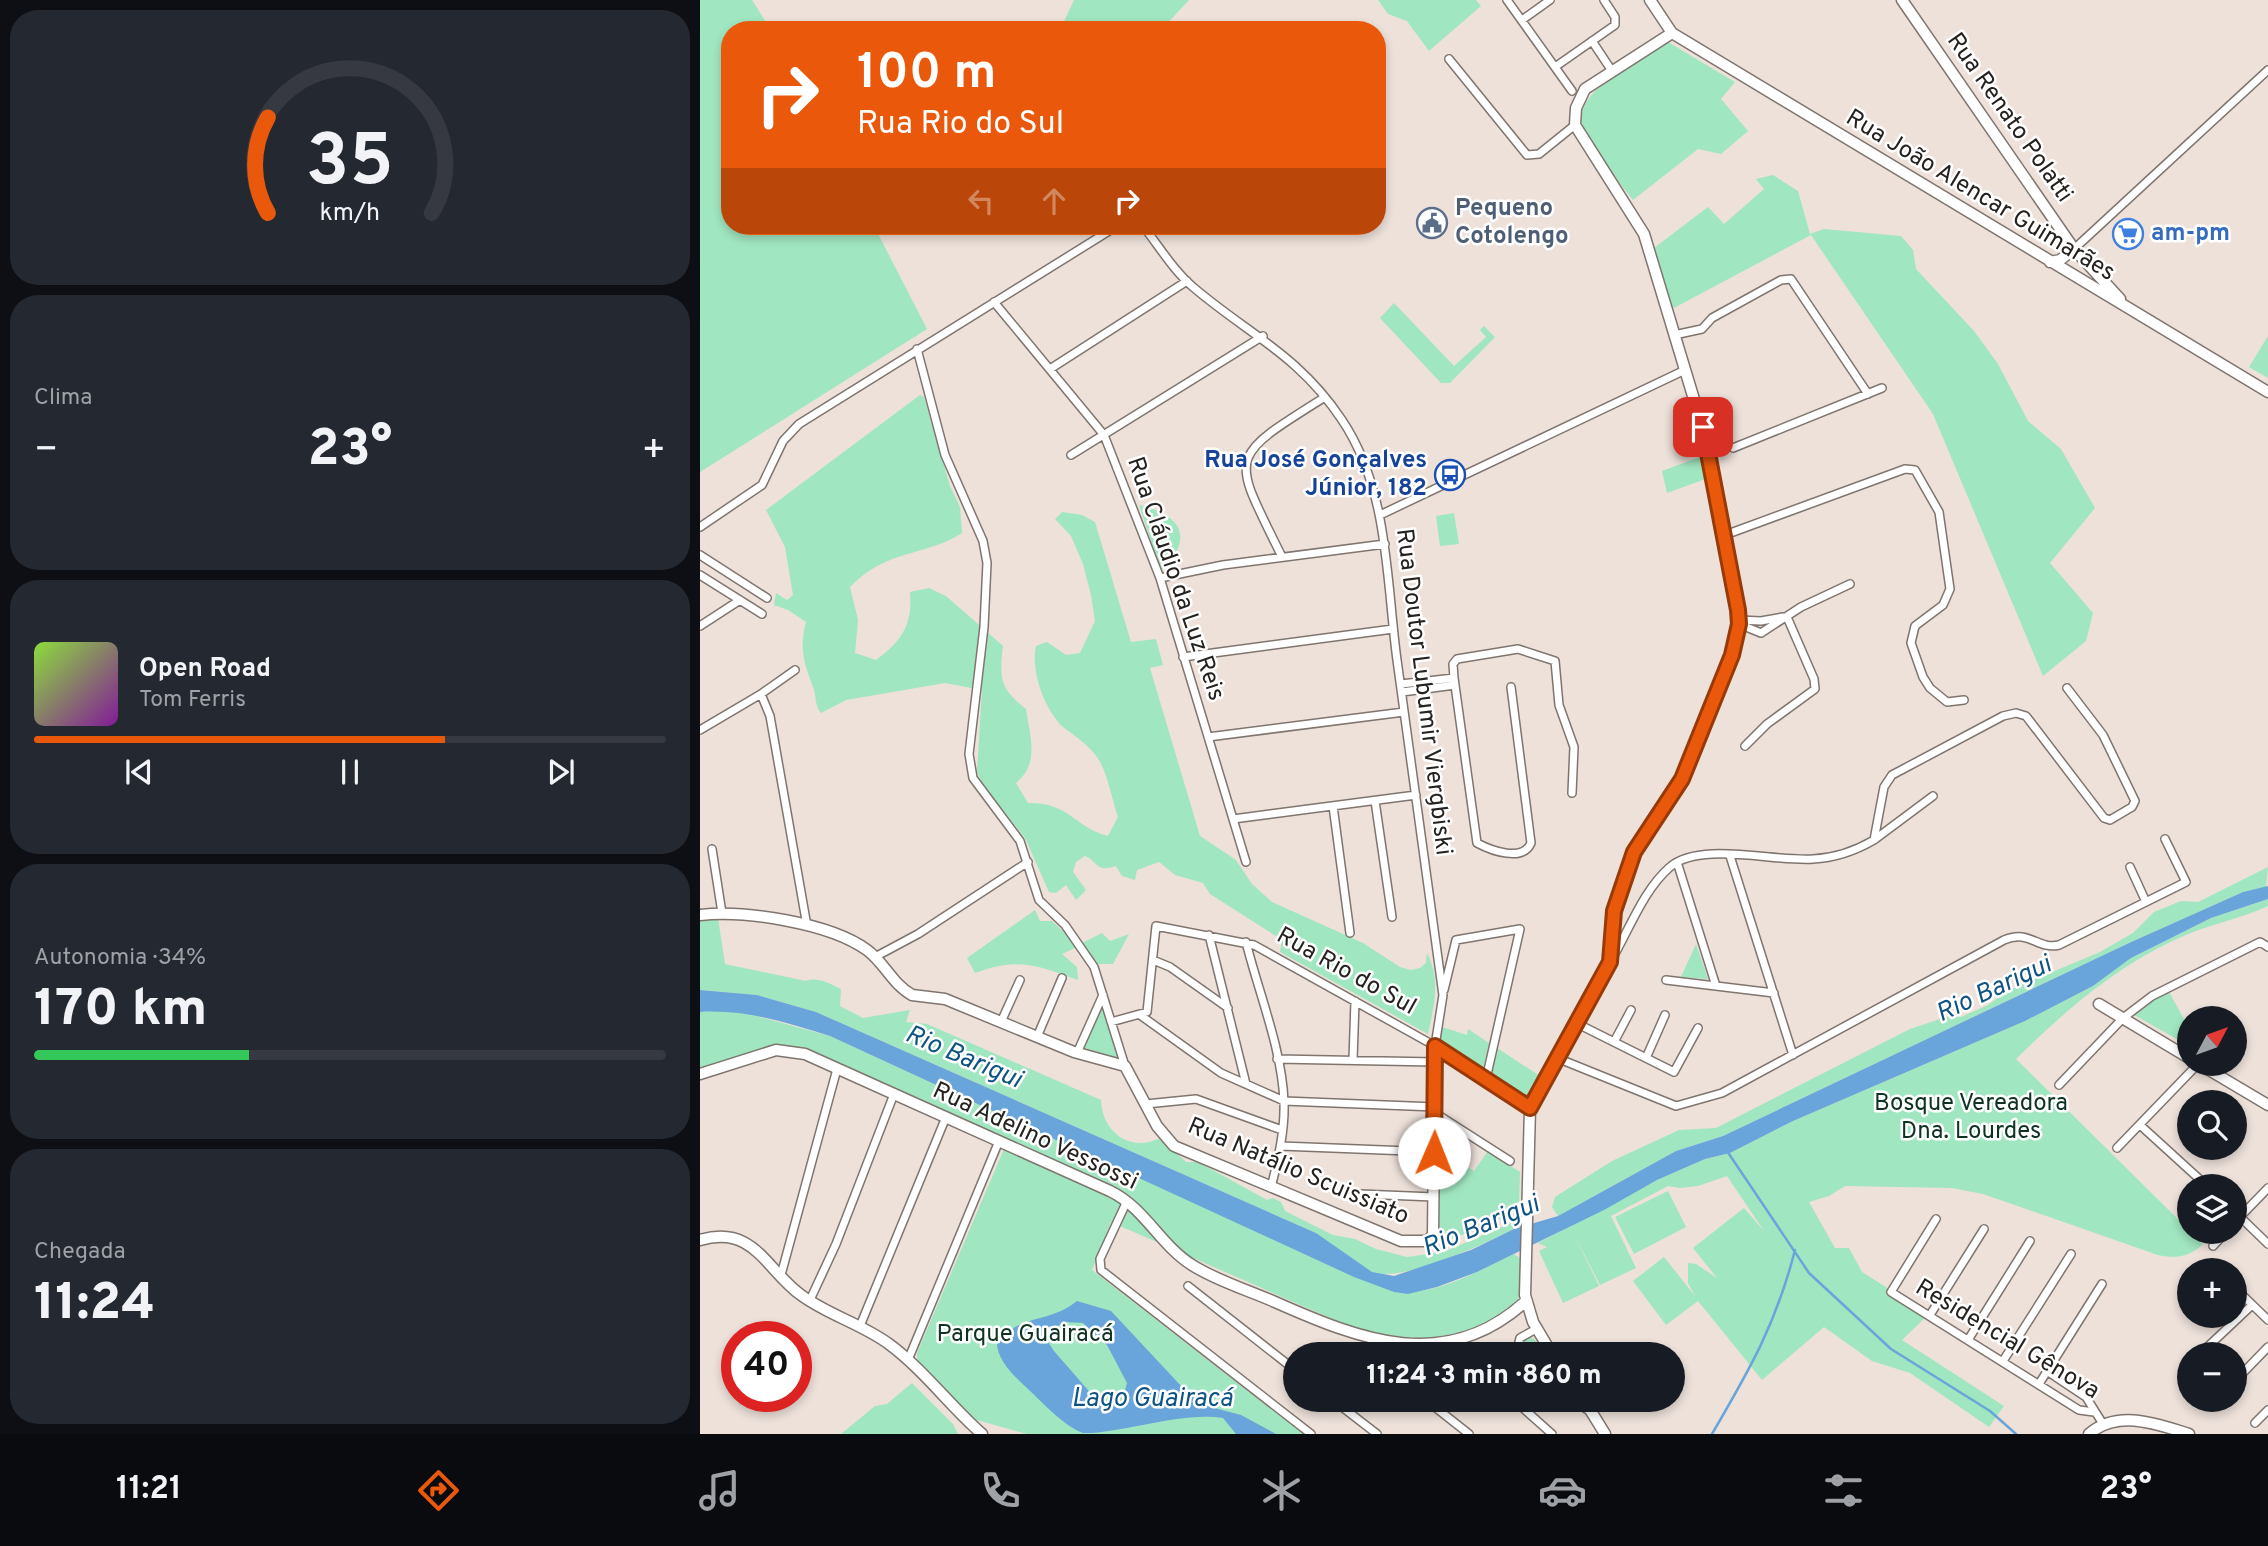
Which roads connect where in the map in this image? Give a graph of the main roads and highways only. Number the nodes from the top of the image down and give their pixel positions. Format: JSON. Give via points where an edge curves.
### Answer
{"nodes":[{"id":1,"x":1650,"y":0,"type":"edge"},
{"id":2,"x":1902,"y":0,"type":"edge"},
{"id":3,"x":1672,"y":33,"type":"junction"},
{"id":4,"x":2074,"y":249,"type":"junction"},
{"id":5,"x":2050,"y":262,"type":"junction"},
{"id":6,"x":2143,"y":318,"type":"junction"},
{"id":7,"x":2268,"y":392,"type":"edge"},
{"id":8,"x":700,"y":915,"type":"edge"},
{"id":9,"x":2099,"y":1004,"type":"dead end"},
{"id":10,"x":2177,"y":1051,"type":"edge"},
{"id":11,"x":700,"y":1073,"type":"edge"},
{"id":12,"x":2218,"y":1076,"type":"edge"},
{"id":13,"x":2268,"y":1105,"type":"edge"},
{"id":14,"x":1530,"y":1108,"type":"junction"},
{"id":15,"x":1432,"y":1238,"type":"joint"},
{"id":16,"x":700,"y":1240,"type":"edge"},
{"id":17,"x":1526,"y":1301,"type":"junction"},
{"id":18,"x":1544,"y":1342,"type":"edge"},
{"id":19,"x":1592,"y":1412,"type":"edge"},
{"id":20,"x":2092,"y":1433,"type":"edge"},
{"id":21,"x":982,"y":1434,"type":"edge"},
{"id":22,"x":1605,"y":1434,"type":"edge"},
{"id":23,"x":2189,"y":1434,"type":"edge"}],
"edges":[{"from":1,"to":3,"type":"main road"},
{"from":2,"to":4,"type":"main road","name":"Rua Renato Polatti"},
{"from":3,"to":5,"type":"main road","name":"Rua João Alencar Guimarães"},
{"from":3,"to":14,"type":"main road","via":[[1582,94],[1574,125],[1641,226],[1709,449],[1739,622],[1728,669],[1694,751],[1675,792],[1638,843],[1619,891],[1610,962]]},
{"from":4,"to":5,"type":"main road"},
{"from":4,"to":6,"type":"main road","name":"Rua Renato Polatti","via":[[2102,283]]},
{"from":5,"to":6,"type":"main road","name":"Rua João Alencar Guimarães"},
{"from":6,"to":7,"type":"main road","name":"Rua João Alencar Guimarães"},
{"from":8,"to":15,"type":"main road","name":"Rua Natálio Scuissiato","via":[[757,915],[858,944],[909,994],[945,999],[1077,1053],[1125,1066],[1161,1132],[1174,1146],[1392,1238],[1418,1242]]},
{"from":9,"to":10,"type":"main road"},
{"from":11,"to":17,"type":"main road","name":"Rua Adelino Vessossi","via":[[784,1050],[798,1052],[1127,1200],[1191,1265],[1367,1339],[1414,1344],[1457,1339],[1497,1325]]},
{"from":12,"to":13,"type":"main road"},
{"from":14,"to":15,"type":"main road","name":"Rua Rio do Sul","via":[[1435,1046]]},
{"from":14,"to":17,"type":"main road"},
{"from":16,"to":21,"type":"main road","via":[[736,1239],[762,1255],[791,1287],[908,1360]]},
{"from":17,"to":18,"type":"main road"},
{"from":19,"to":22,"type":"main road"},
{"from":20,"to":23,"type":"main road","via":[[2103,1424],[2132,1420]]}]}
